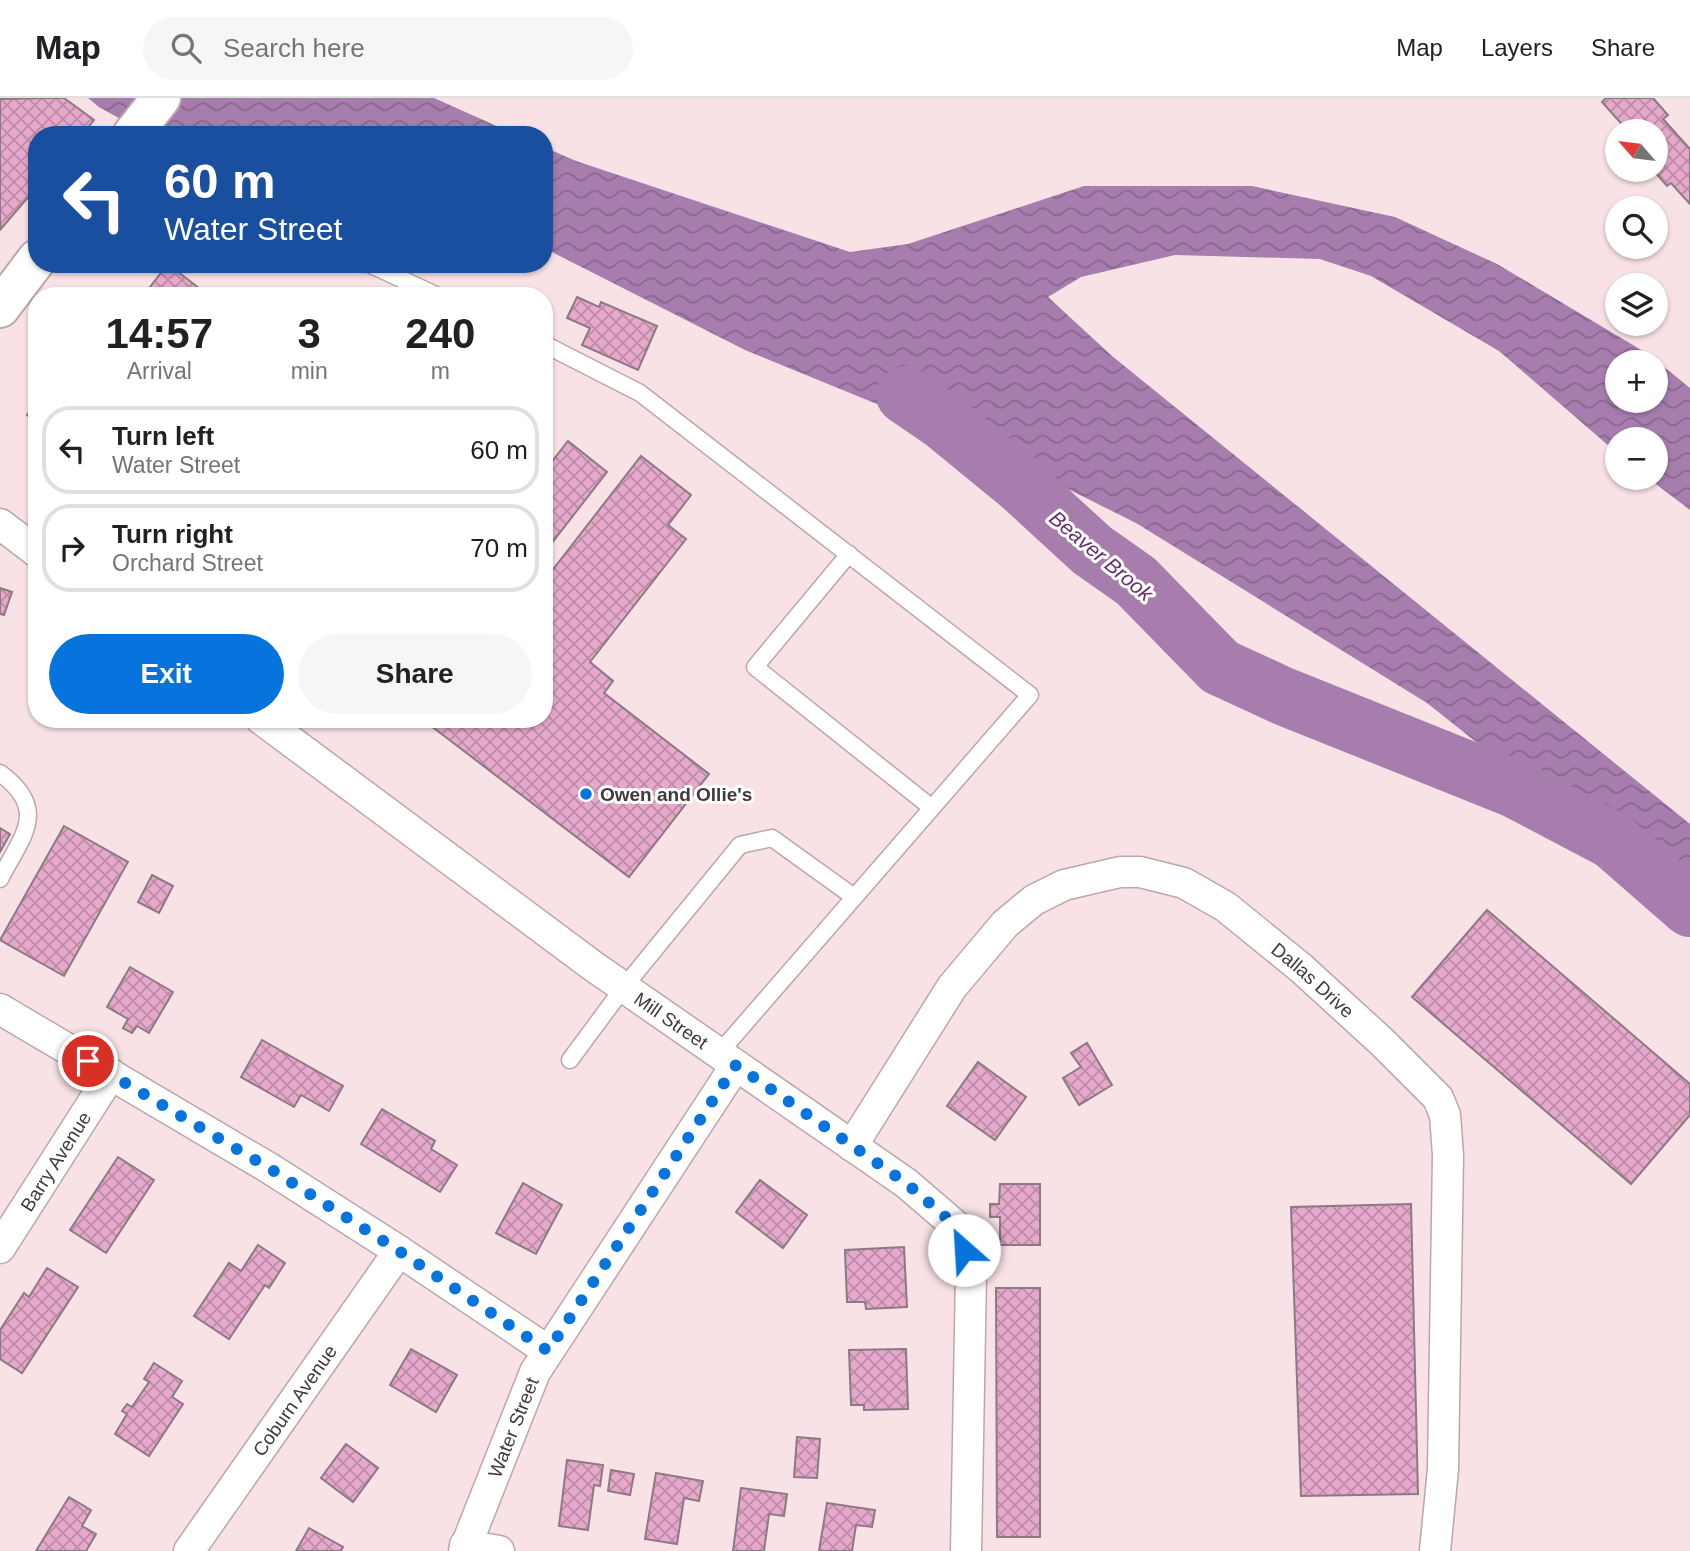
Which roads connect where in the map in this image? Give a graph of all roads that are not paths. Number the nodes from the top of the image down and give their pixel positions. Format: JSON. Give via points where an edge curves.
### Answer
{"nodes":[{"id":1,"x":161,"y":98,"type":"edge"},
{"id":2,"x":139,"y":126,"type":"edge"},
{"id":3,"x":28,"y":271,"type":"edge"},
{"id":4,"x":388,"y":273,"type":"edge"},
{"id":5,"x":419,"y":287,"type":"edge"},
{"id":6,"x":0,"y":308,"type":"edge"},
{"id":7,"x":553,"y":349,"type":"edge"},
{"id":8,"x":0,"y":524,"type":"edge"},
{"id":9,"x":28,"y":545,"type":"edge"},
{"id":10,"x":849,"y":554,"type":"junction"},
{"id":11,"x":273,"y":728,"type":"edge"},
{"id":12,"x":0,"y":773,"type":"edge"},
{"id":13,"x":932,"y":808,"type":"junction"},
{"id":14,"x":0,"y":879,"type":"edge"},
{"id":15,"x":854,"y":897,"type":"junction"},
{"id":16,"x":624,"y":987,"type":"junction"},
{"id":17,"x":0,"y":1009,"type":"edge"},
{"id":18,"x":728,"y":1058,"type":"junction"},
{"id":19,"x":570,"y":1060,"type":"dead end"},
{"id":20,"x":111,"y":1074,"type":"junction"},
{"id":21,"x":852,"y":1146,"type":"junction"},
{"id":22,"x":0,"y":1248,"type":"edge"},
{"id":23,"x":399,"y":1251,"type":"junction"},
{"id":24,"x":548,"y":1351,"type":"junction"},
{"id":25,"x":465,"y":1548,"type":"edge"},
{"id":26,"x":189,"y":1551,"type":"edge"},
{"id":27,"x":499,"y":1551,"type":"edge"},
{"id":28,"x":966,"y":1551,"type":"edge"},
{"id":29,"x":1435,"y":1551,"type":"edge"}],
"edges":[{"from":1,"to":2,"type":"main road"},
{"from":3,"to":6,"type":"main road"},
{"from":4,"to":5,"type":"lane"},
{"from":7,"to":10,"type":"lane","via":[[640,393]]},
{"from":8,"to":9,"type":"street"},
{"from":10,"to":13,"type":"lane","via":[[755,667]]},
{"from":10,"to":13,"type":"lane","via":[[1030,695]]},
{"from":11,"to":16,"type":"street","name":"Mill Street"},
{"from":12,"to":14,"type":"lane","via":[[23,794],[30,816]]},
{"from":13,"to":15,"type":"lane"},
{"from":15,"to":16,"type":"lane","via":[[772,838],[740,845]]},
{"from":15,"to":18,"type":"lane"},
{"from":16,"to":18,"type":"street","name":"Mill Street"},
{"from":16,"to":19,"type":"lane"},
{"from":17,"to":20,"type":"street"},
{"from":18,"to":21,"type":"street","name":"Mill Street"},
{"from":18,"to":24,"type":"street","name":"Water Street"},
{"from":20,"to":22,"type":"street","name":"Barry Avenue"},
{"from":20,"to":23,"type":"street"},
{"from":21,"to":28,"type":"street","name":"Mill Street","via":[[906,1183],[956,1226],[971,1273]]},
{"from":21,"to":29,"type":"street","name":"Dallas Drive","via":[[952,987],[998,931],[1034,900],[1081,880],[1140,872],[1184,883],[1226,907],[1382,1042],[1438,1098],[1445,1115],[1443,1469]]},
{"from":23,"to":24,"type":"street"},
{"from":23,"to":26,"type":"street","name":"Coburn Avenue"},
{"from":24,"to":25,"type":"street","name":"Water Street","via":[[530,1383]]},
{"from":25,"to":27,"type":"street"}]}
